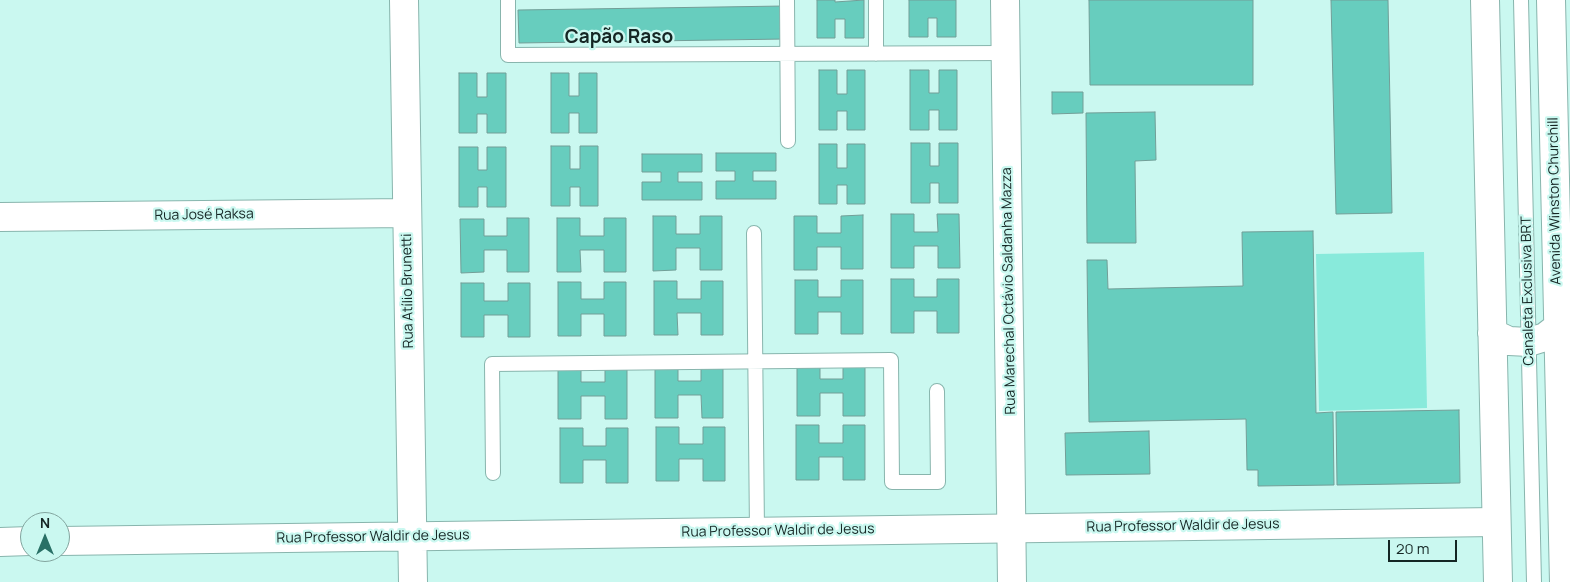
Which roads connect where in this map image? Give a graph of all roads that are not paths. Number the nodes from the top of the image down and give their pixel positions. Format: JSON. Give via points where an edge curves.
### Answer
{"nodes":[{"id":1,"x":404,"y":0,"type":"edge"},
{"id":2,"x":508,"y":0,"type":"edge"},
{"id":3,"x":787,"y":0,"type":"edge"},
{"id":4,"x":876,"y":0,"type":"edge"},
{"id":5,"x":1005,"y":0,"type":"edge"},
{"id":6,"x":1484,"y":0,"type":"edge"},
{"id":7,"x":1521,"y":0,"type":"edge"},
{"id":8,"x":1551,"y":0,"type":"edge"},
{"id":9,"x":1006,"y":53,"type":"junction"},
{"id":10,"x":787,"y":54,"type":"junction"},
{"id":11,"x":876,"y":54,"type":"junction"},
{"id":12,"x":788,"y":141,"type":"dead end"},
{"id":13,"x":407,"y":213,"type":"junction"},
{"id":14,"x":1563,"y":214,"type":"edge"},
{"id":15,"x":0,"y":217,"type":"edge"},
{"id":16,"x":754,"y":234,"type":"dead end"},
{"id":17,"x":1558,"y":327,"type":"junction"},
{"id":18,"x":1492,"y":333,"type":"junction"},
{"id":19,"x":1529,"y":342,"type":"junction"},
{"id":20,"x":755,"y":361,"type":"junction"},
{"id":21,"x":937,"y":391,"type":"dead end"},
{"id":22,"x":493,"y":474,"type":"dead end"},
{"id":23,"x":1496,"y":522,"type":"junction"},
{"id":24,"x":1012,"y":528,"type":"junction"},
{"id":25,"x":757,"y":532,"type":"junction"},
{"id":26,"x":412,"y":536,"type":"junction"},
{"id":27,"x":20,"y":541,"type":"edge"},
{"id":28,"x":70,"y":541,"type":"edge"},
{"id":29,"x":0,"y":542,"type":"edge"},
{"id":30,"x":412,"y":582,"type":"edge"},
{"id":31,"x":1012,"y":582,"type":"edge"},
{"id":32,"x":1498,"y":582,"type":"edge"},
{"id":33,"x":1534,"y":582,"type":"edge"},
{"id":34,"x":1564,"y":582,"type":"edge"}],
"edges":[{"from":1,"to":13,"type":"street","name":"Rua Atílio Brunetti"},
{"from":2,"to":10,"type":"lane","via":[[508,55]]},
{"from":3,"to":10,"type":"lane"},
{"from":4,"to":11,"type":"lane"},
{"from":5,"to":9,"type":"street","name":"Rua Marechal Octávio Saldanha Mazza"},
{"from":6,"to":18,"type":"street"},
{"from":7,"to":19,"type":"lane","name":"Canaleta Exclusiva BRT"},
{"from":8,"to":14,"type":"street","name":"Avenida Winston Churchill"},
{"from":9,"to":11,"type":"lane"},
{"from":9,"to":24,"type":"street","name":"Rua Marechal Octávio Saldanha Mazza"},
{"from":10,"to":11,"type":"lane"},
{"from":10,"to":12,"type":"lane"},
{"from":13,"to":15,"type":"street","name":"Rua José Raksa"},
{"from":13,"to":26,"type":"street","name":"Rua Atílio Brunetti"},
{"from":14,"to":17,"type":"street","name":"Avenida Winston Churchill"},
{"from":16,"to":20,"type":"lane"},
{"from":17,"to":19,"type":"street"},
{"from":17,"to":34,"type":"street","name":"Avenida Winston Churchill"},
{"from":18,"to":19,"type":"street","via":[[1510,341]]},
{"from":18,"to":23,"type":"street"},
{"from":19,"to":33,"type":"lane","name":"Canaleta Exclusiva BRT"},
{"from":20,"to":21,"type":"lane","via":[[891,360],[892,482],[938,482]]},
{"from":20,"to":22,"type":"lane","via":[[492,364]]},
{"from":20,"to":25,"type":"lane"},
{"from":23,"to":24,"type":"street","name":"Rua Professor Waldir de Jesus"},
{"from":23,"to":32,"type":"street"},
{"from":24,"to":25,"type":"street","name":"Rua Professor Waldir de Jesus"},
{"from":24,"to":31,"type":"street","name":"Rua Marechal Octávio Saldanha Mazza"},
{"from":25,"to":26,"type":"street","name":"Rua Professor Waldir de Jesus"},
{"from":26,"to":28,"type":"street","name":"Rua Professor Waldir de Jesus"},
{"from":26,"to":30,"type":"street","name":"Rua Atílio Brunetti"},
{"from":27,"to":29,"type":"street"}]}
